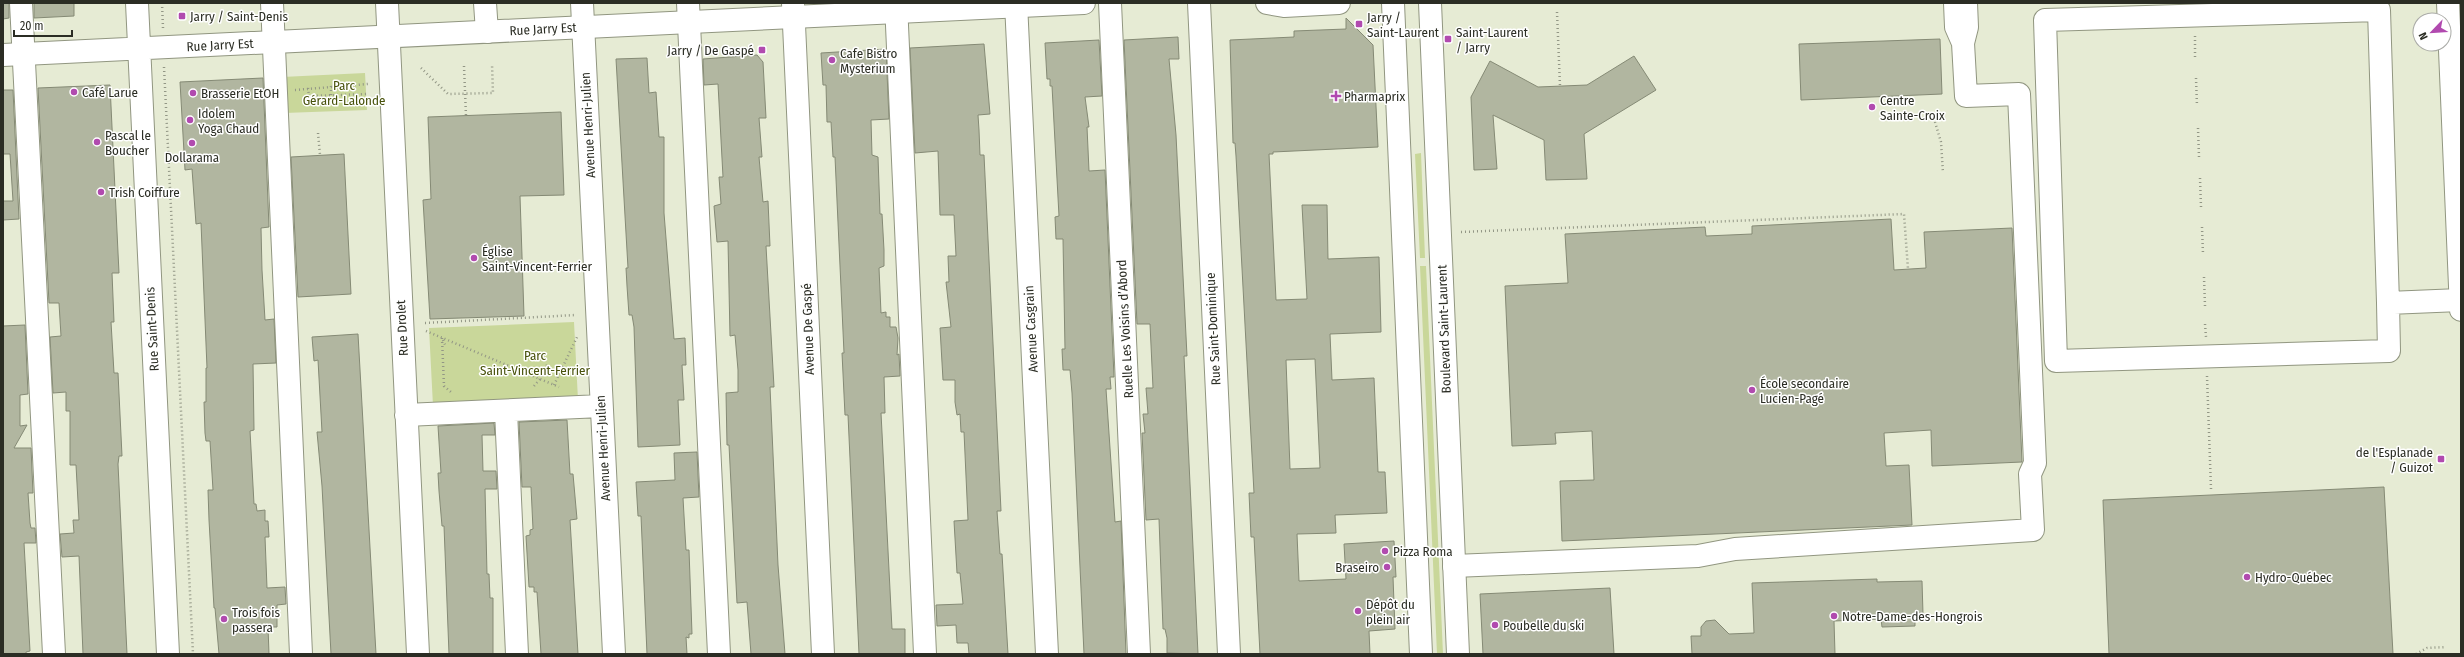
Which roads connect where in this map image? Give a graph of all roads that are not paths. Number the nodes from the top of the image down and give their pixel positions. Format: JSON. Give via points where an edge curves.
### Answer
{"nodes":[{"id":1,"x":21,"y":3,"type":"edge"},
{"id":2,"x":137,"y":3,"type":"edge"},
{"id":3,"x":272,"y":3,"type":"edge"},
{"id":4,"x":387,"y":3,"type":"edge"},
{"id":5,"x":485,"y":3,"type":"edge"},
{"id":6,"x":582,"y":3,"type":"edge"},
{"id":7,"x":1084,"y":3,"type":"edge"},
{"id":8,"x":1110,"y":3,"type":"edge"},
{"id":9,"x":1198,"y":3,"type":"edge"},
{"id":10,"x":1267,"y":3,"type":"edge"},
{"id":11,"x":1339,"y":3,"type":"edge"},
{"id":12,"x":1393,"y":3,"type":"edge"},
{"id":13,"x":1430,"y":3,"type":"edge"},
{"id":14,"x":1955,"y":3,"type":"edge"},
{"id":15,"x":1966,"y":3,"type":"edge"},
{"id":16,"x":2448,"y":3,"type":"edge"},
{"id":17,"x":1016,"y":5,"type":"edge"},
{"id":18,"x":896,"y":8,"type":"edge"},
{"id":19,"x":794,"y":10,"type":"edge"},
{"id":20,"x":689,"y":12,"type":"edge"},
{"id":21,"x":583,"y":26,"type":"junction"},
{"id":22,"x":487,"y":32,"type":"junction"},
{"id":23,"x":388,"y":36,"type":"junction"},
{"id":24,"x":273,"y":42,"type":"junction"},
{"id":25,"x":1963,"y":43,"type":"junction"},
{"id":26,"x":139,"y":49,"type":"junction"},
{"id":27,"x":13,"y":55,"type":"edge"},
{"id":28,"x":2460,"y":300,"type":"edge"},
{"id":29,"x":2388,"y":303,"type":"junction"},
{"id":30,"x":2461,"y":310,"type":"edge"},
{"id":31,"x":601,"y":406,"type":"junction"},
{"id":32,"x":506,"y":411,"type":"junction"},
{"id":33,"x":406,"y":415,"type":"junction"},
{"id":34,"x":1454,"y":566,"type":"junction"},
{"id":35,"x":54,"y":654,"type":"edge"},
{"id":36,"x":168,"y":654,"type":"edge"},
{"id":37,"x":301,"y":654,"type":"edge"},
{"id":38,"x":418,"y":654,"type":"edge"},
{"id":39,"x":517,"y":654,"type":"edge"},
{"id":40,"x":614,"y":654,"type":"edge"},
{"id":41,"x":719,"y":654,"type":"edge"},
{"id":42,"x":823,"y":654,"type":"edge"},
{"id":43,"x":925,"y":654,"type":"edge"},
{"id":44,"x":1046,"y":654,"type":"edge"},
{"id":45,"x":1139,"y":654,"type":"edge"},
{"id":46,"x":1229,"y":654,"type":"edge"},
{"id":47,"x":1421,"y":654,"type":"edge"},
{"id":48,"x":1458,"y":654,"type":"edge"}],
"edges":[{"from":1,"to":27,"type":"street"},
{"from":2,"to":26,"type":"street","name":"Rue Saint-Denis"},
{"from":3,"to":24,"type":"street"},
{"from":4,"to":23,"type":"street","name":"Rue Drolet"},
{"from":5,"to":22,"type":"street"},
{"from":6,"to":21,"type":"street","name":"Avenue Henri-Julien"},
{"from":7,"to":17,"type":"street","name":"Rue Jarry Est"},
{"from":8,"to":45,"type":"street","name":"Ruelle Les Voisins d’Abord"},
{"from":9,"to":46,"type":"street","name":"Rue Saint-Dominique"},
{"from":10,"to":11,"type":"street","via":[[1284,6]]},
{"from":12,"to":47,"type":"street"},
{"from":13,"to":34,"type":"street","name":"Boulevard Saint-Laurent"},
{"from":14,"to":25,"type":"street","via":[[1956,27]]},
{"from":15,"to":25,"type":"street","via":[[1967,27]]},
{"from":16,"to":28,"type":"street"},
{"from":17,"to":18,"type":"street","name":"Rue Jarry Est"},
{"from":17,"to":44,"type":"street","name":"Avenue Casgrain"},
{"from":18,"to":19,"type":"street","name":"Rue Jarry Est"},
{"from":18,"to":43,"type":"street"},
{"from":19,"to":20,"type":"street","name":"Rue Jarry Est"},
{"from":19,"to":42,"type":"street","name":"Avenue De Gaspé"},
{"from":20,"to":21,"type":"street","name":"Rue Jarry Est"},
{"from":20,"to":41,"type":"street"},
{"from":21,"to":22,"type":"street","name":"Rue Jarry Est"},
{"from":21,"to":31,"type":"street","name":"Avenue Henri-Julien"},
{"from":22,"to":23,"type":"street","name":"Rue Jarry Est"},
{"from":23,"to":24,"type":"street","name":"Rue Jarry Est"},
{"from":23,"to":33,"type":"street","name":"Rue Drolet"},
{"from":24,"to":26,"type":"street","name":"Rue Jarry Est"},
{"from":24,"to":37,"type":"street"},
{"from":25,"to":34,"type":"street","via":[[1966,96],[2019,94],[2035,463],[2030,474],[2033,530],[1735,549],[1698,556]]},
{"from":26,"to":27,"type":"street","name":"Rue Jarry Est"},
{"from":26,"to":36,"type":"street","name":"Rue Saint-Denis"},
{"from":27,"to":35,"type":"street"},
{"from":28,"to":29,"type":"street"},
{"from":28,"to":30,"type":"street"},
{"from":29,"to":29,"type":"street","via":[[2389,351],[2056,361],[2045,20],[2379,10]]},
{"from":31,"to":32,"type":"street"},
{"from":31,"to":40,"type":"street","name":"Avenue Henri-Julien"},
{"from":32,"to":33,"type":"street"},
{"from":32,"to":39,"type":"street"},
{"from":33,"to":38,"type":"street","name":"Rue Drolet"},
{"from":34,"to":48,"type":"street","name":"Boulevard Saint-Laurent"}]}
